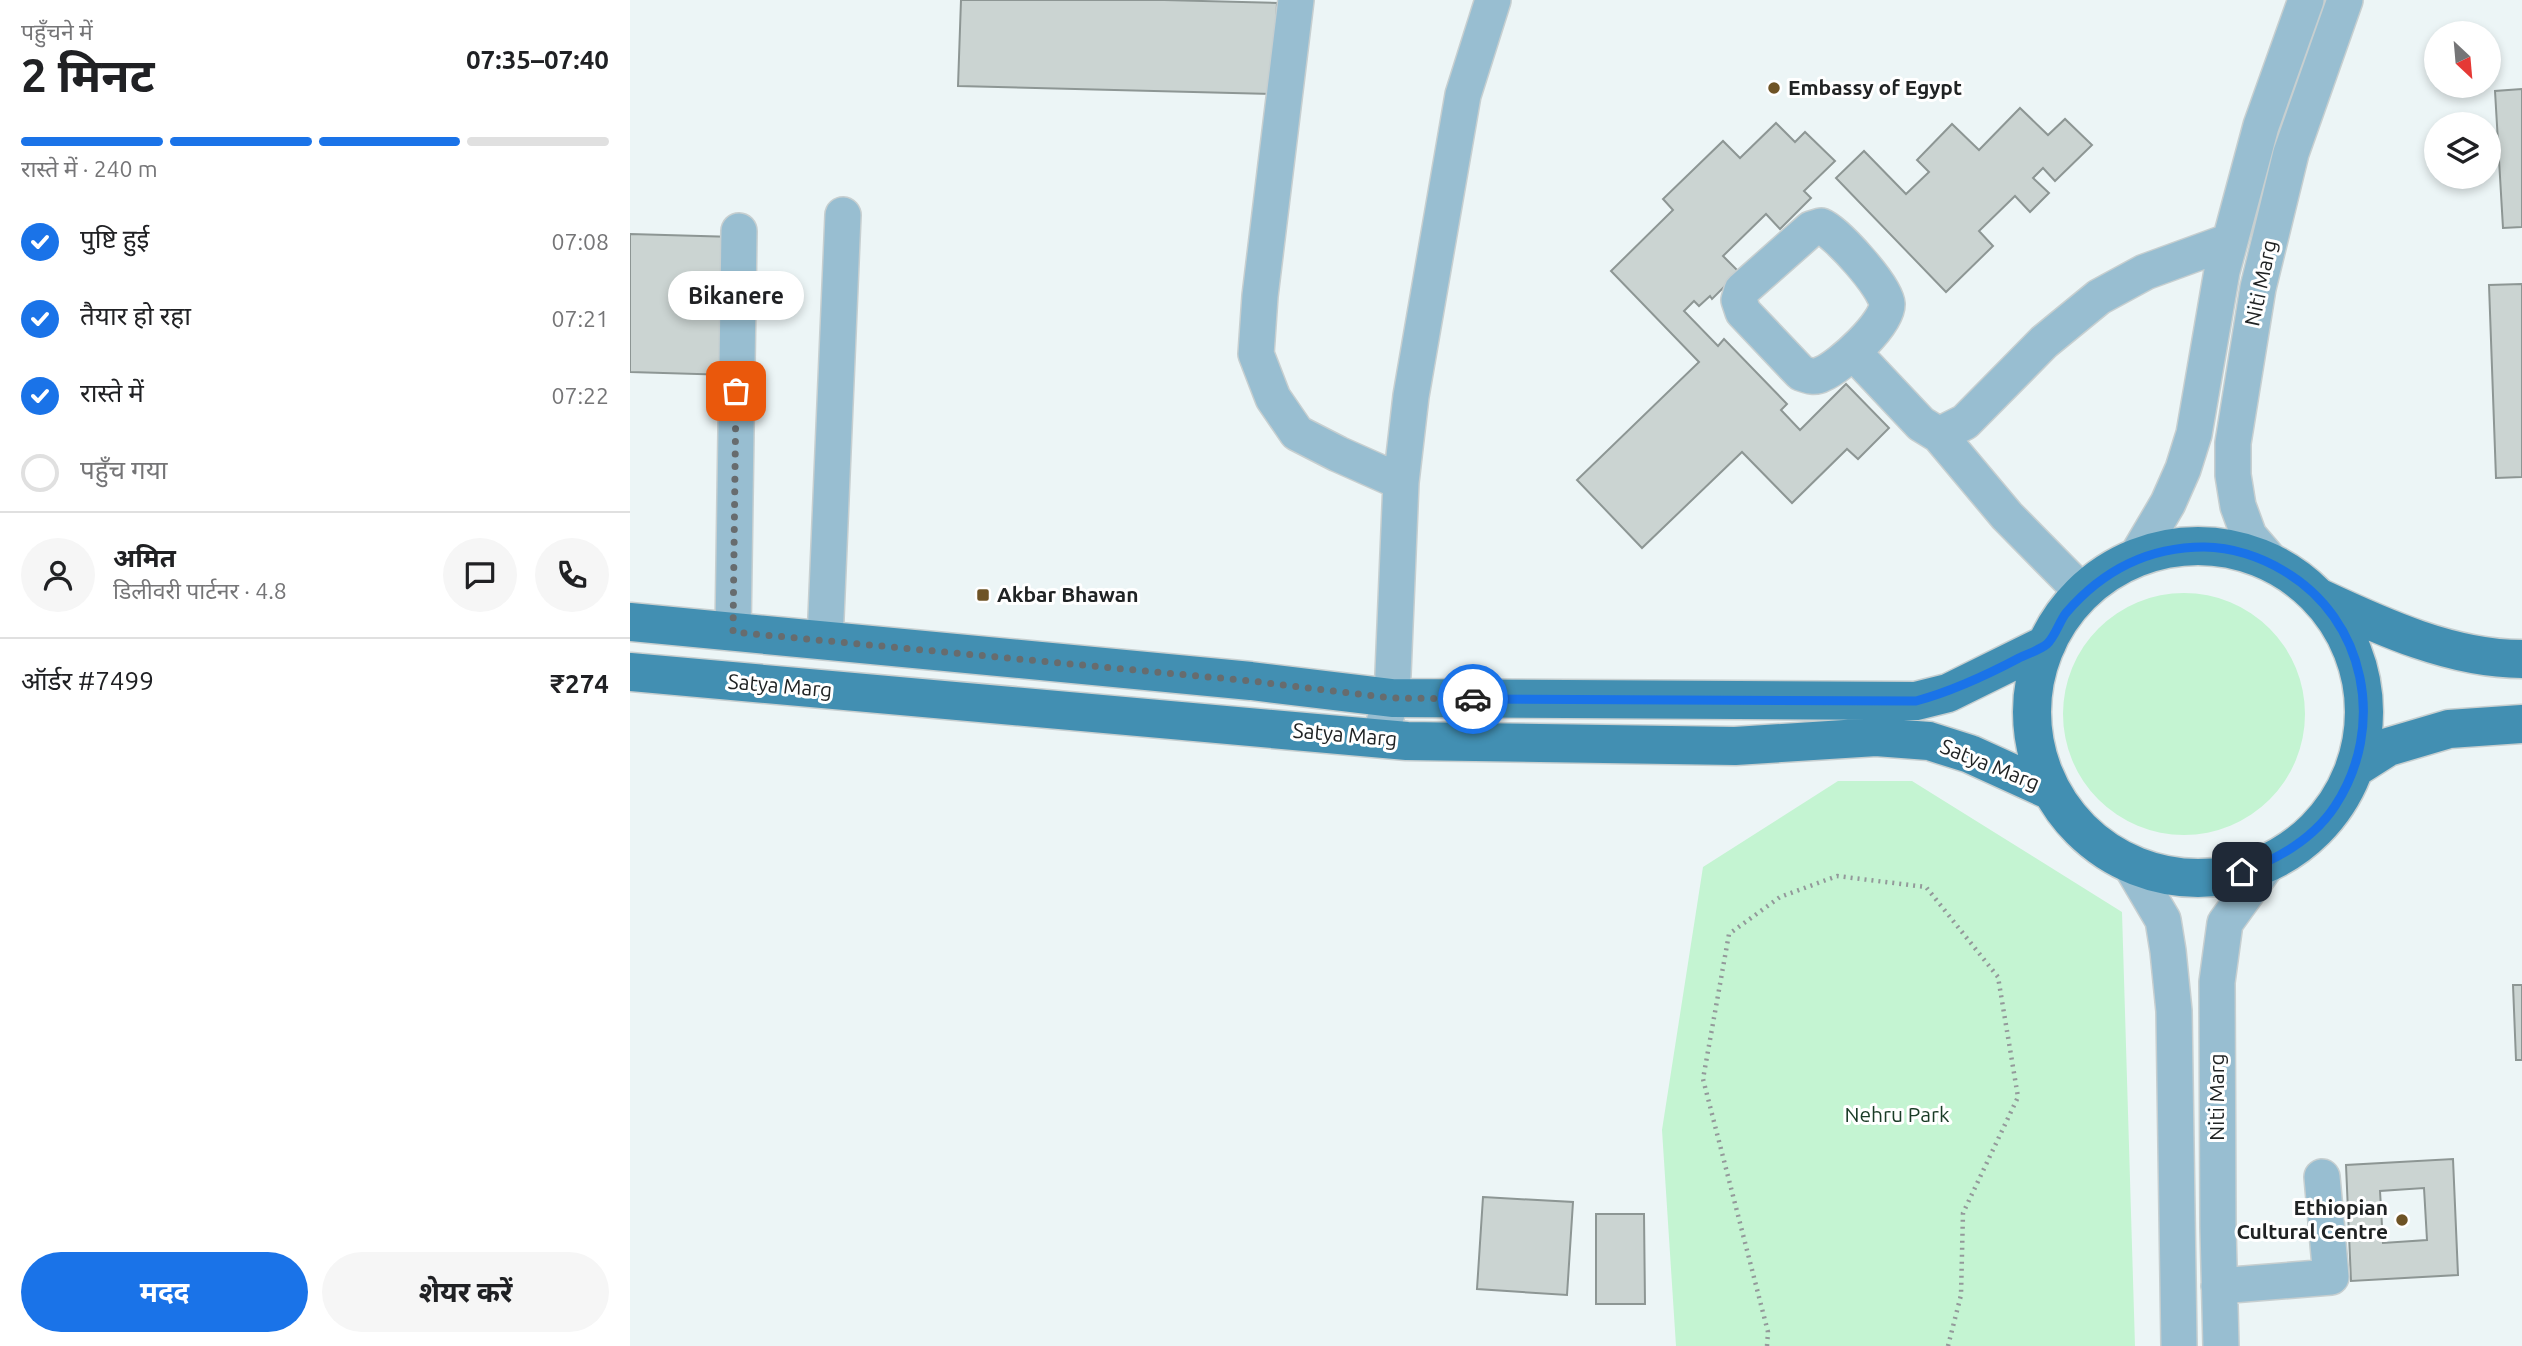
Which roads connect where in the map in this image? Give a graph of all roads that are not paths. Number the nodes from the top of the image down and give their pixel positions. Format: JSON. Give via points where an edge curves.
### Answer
{"nodes":[{"id":1,"x":1296,"y":0,"type":"edge"},
{"id":2,"x":1493,"y":0,"type":"edge"},
{"id":3,"x":2306,"y":0,"type":"edge"},
{"id":4,"x":2345,"y":0,"type":"edge"},
{"id":5,"x":843,"y":215,"type":"dead end"},
{"id":6,"x":739,"y":231,"type":"dead end"},
{"id":7,"x":2230,"y":241,"type":"junction"},
{"id":8,"x":1853,"y":352,"type":"dead end"},
{"id":9,"x":1939,"y":435,"type":"junction"},
{"id":10,"x":1401,"y":482,"type":"junction"},
{"id":11,"x":2135,"y":559,"type":"junction"},
{"id":12,"x":2274,"y":565,"type":"junction"},
{"id":13,"x":2083,"y":593,"type":"junction"},
{"id":14,"x":2318,"y":597,"type":"junction"},
{"id":15,"x":630,"y":622,"type":"edge"},
{"id":16,"x":733,"y":632,"type":"junction"},
{"id":17,"x":825,"y":641,"type":"junction"},
{"id":18,"x":2048,"y":644,"type":"junction"},
{"id":19,"x":2522,"y":659,"type":"edge"},
{"id":20,"x":630,"y":672,"type":"edge"},
{"id":21,"x":1392,"y":698,"type":"junction"},
{"id":22,"x":2522,"y":724,"type":"edge"},
{"id":23,"x":1379,"y":738,"type":"junction"},
{"id":24,"x":2355,"y":768,"type":"junction"},
{"id":25,"x":2051,"y":791,"type":"junction"},
{"id":26,"x":2269,"y":862,"type":"junction"},
{"id":27,"x":2130,"y":864,"type":"junction"},
{"id":28,"x":2322,"y":1177,"type":"dead end"},
{"id":29,"x":2219,"y":1286,"type":"junction"},
{"id":30,"x":2179,"y":1346,"type":"edge"},
{"id":31,"x":2221,"y":1346,"type":"edge"}],
"edges":[{"from":1,"to":10,"type":"street","via":[[1256,354],[1273,398],[1297,433]]},
{"from":2,"to":10,"type":"street","via":[[1463,95],[1410,396]]},
{"from":3,"to":7,"type":"street","name":"Niti Marg","via":[[2261,126]]},
{"from":4,"to":12,"type":"street","name":"Niti Marg","via":[[2291,153],[2258,288],[2233,443],[2238,506],[2249,536]]},
{"from":5,"to":17,"type":"street"},
{"from":6,"to":16,"type":"street"},
{"from":7,"to":9,"type":"street","via":[[2145,272],[2099,297],[2044,342],[1965,422]]},
{"from":7,"to":11,"type":"street","name":"Niti Marg","via":[[2194,434],[2168,503]]},
{"from":8,"to":9,"type":"street","via":[[1921,424]]},
{"from":9,"to":13,"type":"street","via":[[2007,516]]},
{"from":10,"to":21,"type":"street"},
{"from":11,"to":12,"type":"main road","via":[[2169,549],[2206,547],[2241,552]]},
{"from":11,"to":13,"type":"main road"},
{"from":12,"to":14,"type":"main road"},
{"from":13,"to":18,"type":"main road"},
{"from":14,"to":19,"type":"main road","via":[[2391,631],[2493,659]]},
{"from":14,"to":24,"type":"main road","via":[[2335,617],[2358,665],[2365,716]]},
{"from":15,"to":16,"type":"main road","name":"Satya Marg"},
{"from":16,"to":17,"type":"main road","name":"Satya Marg"},
{"from":17,"to":21,"type":"main road","name":"Satya Marg"},
{"from":18,"to":21,"type":"main road","name":"Satya Marg","via":[[1948,693],[1916,701]]},
{"from":18,"to":25,"type":"main road","via":[[2032,702],[2039,763]]},
{"from":20,"to":23,"type":"main road","name":"Satya Marg"},
{"from":21,"to":23,"type":"street"},
{"from":22,"to":24,"type":"main road","via":[[2449,729],[2388,747]]},
{"from":23,"to":25,"type":"main road","name":"Satya Marg","via":[[1735,746],[1875,737],[1929,741],[1970,754]]},
{"from":24,"to":26,"type":"main road","via":[[2335,807],[2305,838]]},
{"from":25,"to":27,"type":"main road","via":[[2093,841]]},
{"from":26,"to":27,"type":"main road","via":[[2242,872],[2186,878]]},
{"from":26,"to":29,"type":"street","name":"Niti Marg","via":[[2225,923],[2217,982]]},
{"from":27,"to":30,"type":"street","name":"Niti Marg","via":[[2163,920],[2168,950],[2174,1011]]},
{"from":28,"to":29,"type":"street","via":[[2330,1277]]},
{"from":29,"to":31,"type":"street","name":"Niti Marg"}]}
